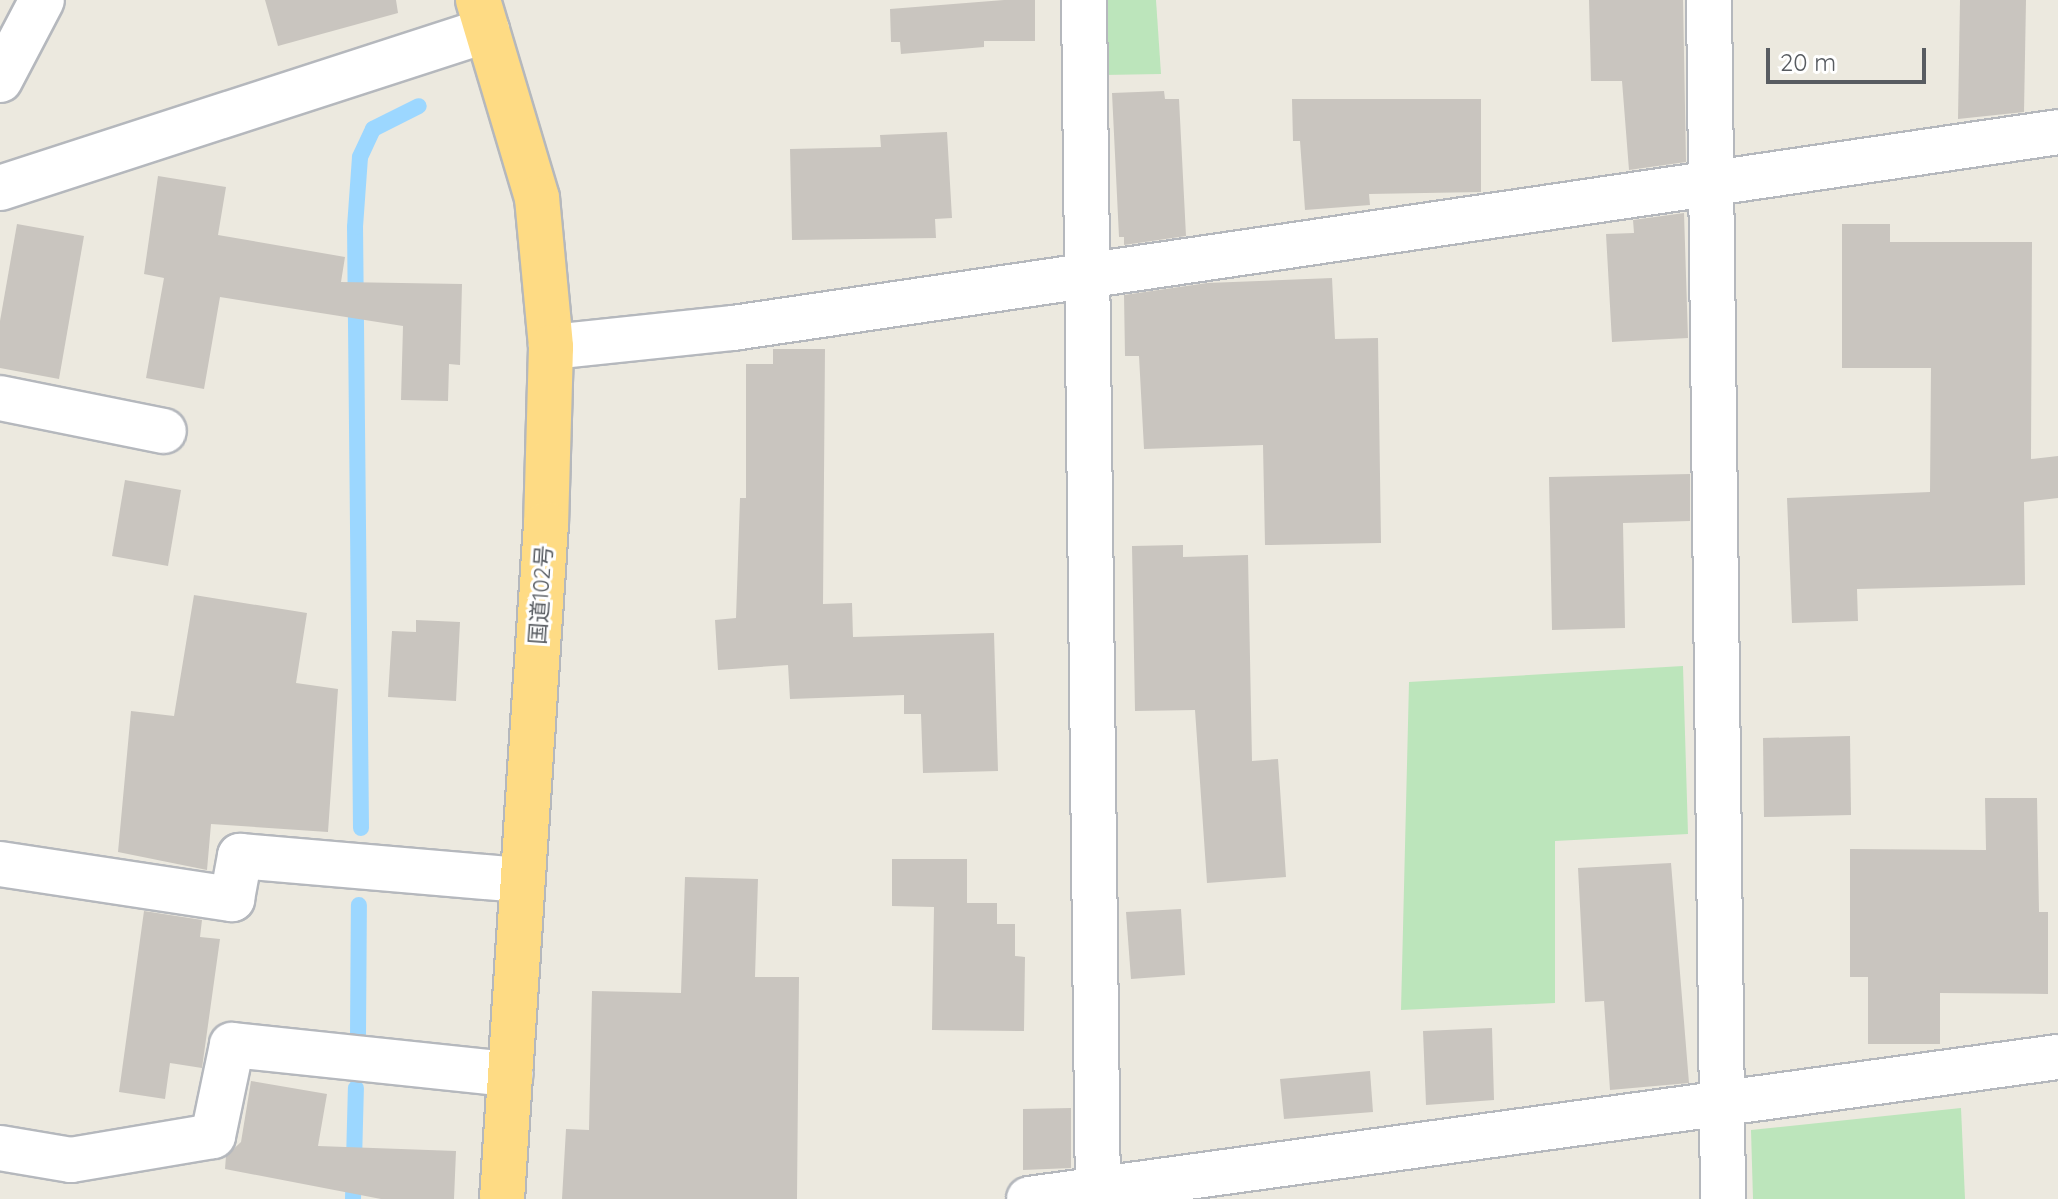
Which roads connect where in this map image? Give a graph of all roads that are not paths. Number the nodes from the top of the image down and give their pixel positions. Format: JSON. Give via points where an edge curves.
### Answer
{"nodes":[{"id":1,"x":42,"y":0,"type":"edge"},
{"id":2,"x":1084,"y":0,"type":"edge"},
{"id":3,"x":1709,"y":0,"type":"edge"},
{"id":4,"x":482,"y":15,"type":"edge"},
{"id":5,"x":0,"y":80,"type":"edge"},
{"id":6,"x":2058,"y":132,"type":"edge"},
{"id":7,"x":1712,"y":183,"type":"junction"},
{"id":8,"x":0,"y":188,"type":"edge"},
{"id":9,"x":1090,"y":273,"type":"junction"},
{"id":10,"x":551,"y":347,"type":"junction"},
{"id":11,"x":0,"y":398,"type":"edge"},
{"id":12,"x":164,"y":431,"type":"dead end"},
{"id":13,"x":0,"y":864,"type":"edge"},
{"id":14,"x":522,"y":880,"type":"junction"},
{"id":15,"x":2058,"y":1057,"type":"edge"},
{"id":16,"x":510,"y":1074,"type":"junction"},
{"id":17,"x":1722,"y":1102,"type":"junction"},
{"id":18,"x":0,"y":1148,"type":"edge"},
{"id":19,"x":1098,"y":1195,"type":"edge"},
{"id":20,"x":502,"y":1199,"type":"edge"},
{"id":21,"x":1029,"y":1199,"type":"edge"},
{"id":22,"x":1723,"y":1199,"type":"edge"}],
"edges":[{"from":1,"to":5,"type":"street"},
{"from":2,"to":9,"type":"street"},
{"from":3,"to":7,"type":"street"},
{"from":4,"to":8,"type":"street"},
{"from":4,"to":10,"type":"highway","name":"国道102号","via":[[537,198]]},
{"from":6,"to":7,"type":"street"},
{"from":7,"to":9,"type":"street"},
{"from":7,"to":17,"type":"street"},
{"from":9,"to":10,"type":"street","via":[[733,328]]},
{"from":9,"to":19,"type":"street"},
{"from":10,"to":14,"type":"highway","name":"国道102号","via":[[546,524]]},
{"from":11,"to":12,"type":"street"},
{"from":13,"to":14,"type":"street","via":[[232,899],[240,856]]},
{"from":14,"to":16,"type":"highway","name":"国道102号"},
{"from":15,"to":17,"type":"street"},
{"from":16,"to":18,"type":"street","via":[[232,1045],[213,1136],[71,1160]]},
{"from":16,"to":20,"type":"highway","name":"国道102号"},
{"from":17,"to":19,"type":"street"},
{"from":17,"to":22,"type":"street"},
{"from":19,"to":21,"type":"street"}]}
